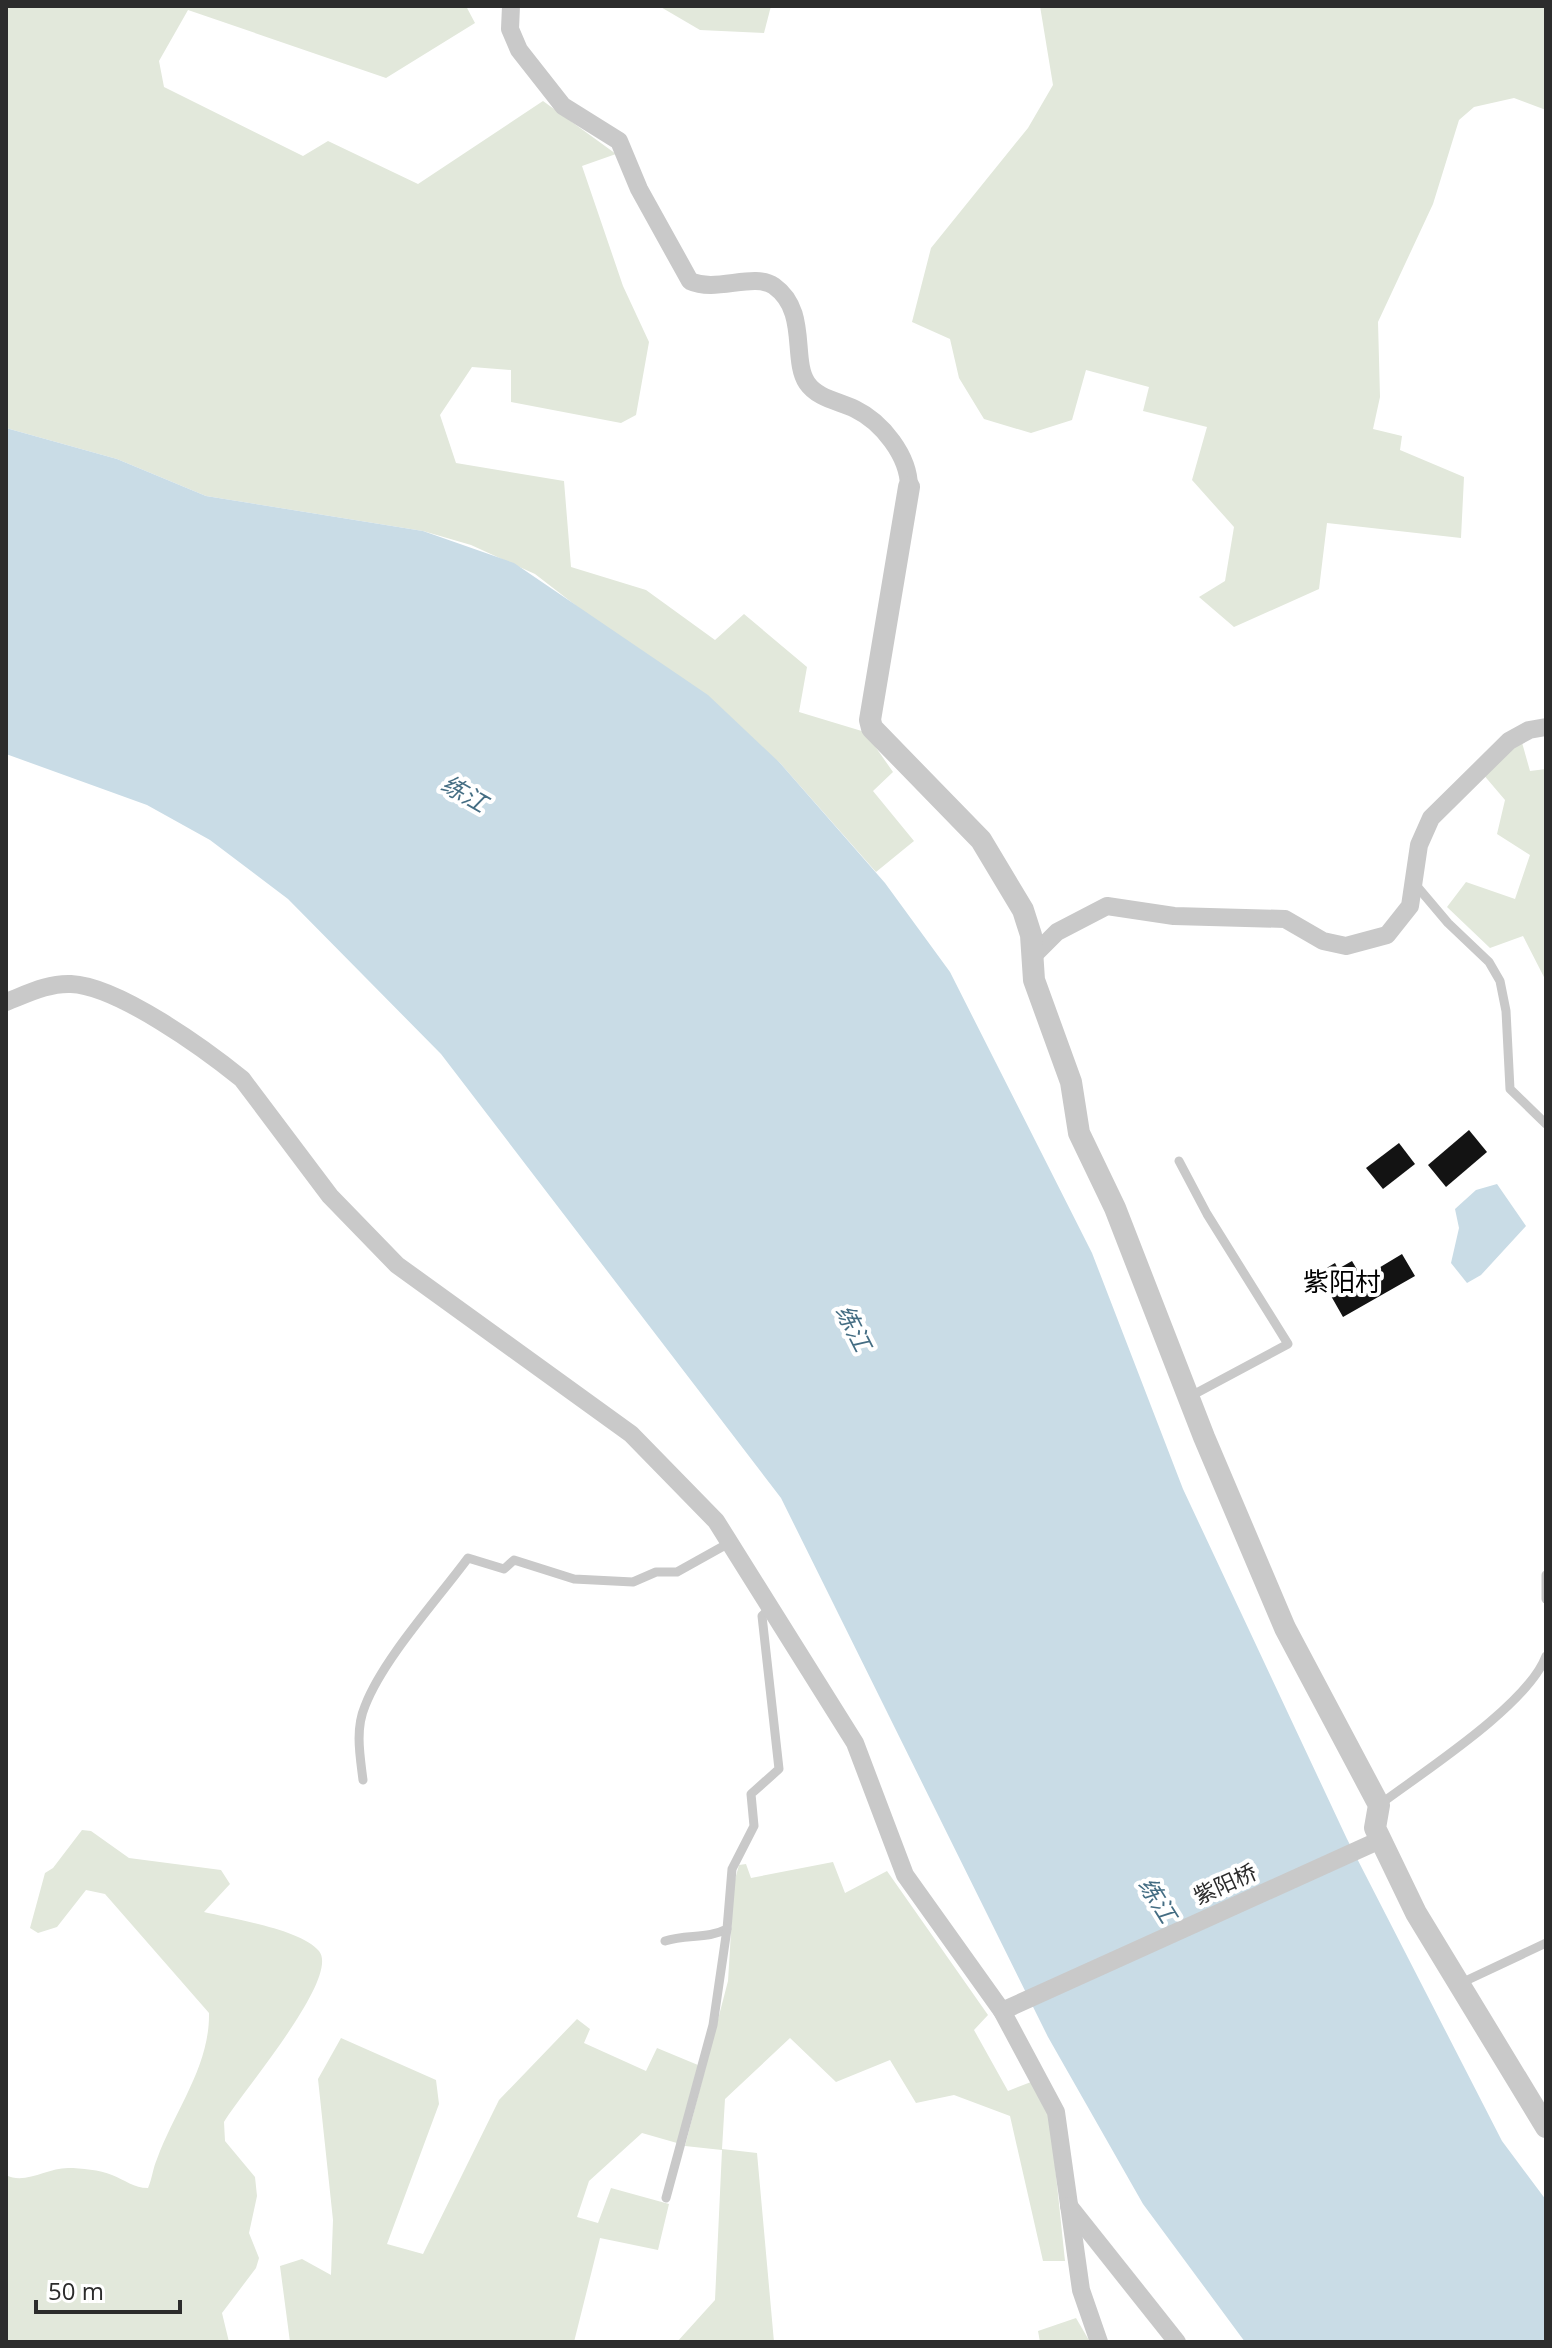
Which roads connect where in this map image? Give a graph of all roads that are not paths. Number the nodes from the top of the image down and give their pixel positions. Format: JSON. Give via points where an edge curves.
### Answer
{"nodes":[{"id":1,"x":511,"y":6,"type":"edge"},
{"id":2,"x":909,"y":487,"type":"joint"},
{"id":3,"x":1546,"y":727,"type":"edge"},
{"id":4,"x":1414,"y":882,"type":"junction"},
{"id":5,"x":1032,"y":957,"type":"junction"},
{"id":6,"x":6,"y":1002,"type":"edge"},
{"id":7,"x":1546,"y":1124,"type":"edge"},
{"id":8,"x":1179,"y":1161,"type":"dead end"},
{"id":9,"x":1189,"y":1397,"type":"junction"},
{"id":10,"x":729,"y":1543,"type":"junction"},
{"id":11,"x":1546,"y":1575,"type":"edge"},
{"id":12,"x":1546,"y":1599,"type":"edge"},
{"id":13,"x":770,"y":1608,"type":"junction"},
{"id":14,"x":1545,"y":1659,"type":"edge"},
{"id":15,"x":363,"y":1780,"type":"dead end"},
{"id":16,"x":1379,"y":1805,"type":"junction"},
{"id":17,"x":1380,"y":1840,"type":"junction"},
{"id":18,"x":727,"y":1929,"type":"junction"},
{"id":19,"x":665,"y":1941,"type":"dead end"},
{"id":20,"x":1546,"y":1943,"type":"edge"},
{"id":21,"x":1459,"y":1984,"type":"junction"},
{"id":22,"x":1002,"y":2011,"type":"junction"},
{"id":23,"x":1546,"y":2127,"type":"edge"},
{"id":24,"x":666,"y":2198,"type":"dead end"},
{"id":25,"x":1069,"y":2206,"type":"junction"},
{"id":26,"x":1099,"y":2342,"type":"edge"},
{"id":27,"x":1177,"y":2342,"type":"edge"}],
"edges":[{"from":1,"to":2,"type":"street","via":[[510,29],[519,50],[563,106],[619,141],[690,281],[711,287],[763,282],[777,288],[798,328],[808,385],[879,427],[905,465]]},
{"from":2,"to":5,"type":"street","via":[[872,728],[988,851],[1023,910]]},
{"from":3,"to":4,"type":"street","via":[[1509,741],[1431,818],[1419,845]]},
{"from":4,"to":5,"type":"street","via":[[1410,906],[1398,925],[1387,935],[1353,945],[1323,941],[1285,919],[1174,916],[1107,906],[1057,932]]},
{"from":4,"to":7,"type":"lane","via":[[1489,962],[1500,981],[1510,1089]]},
{"from":5,"to":9,"type":"street","via":[[1034,980],[1074,1091],[1079,1133],[1115,1208]]},
{"from":6,"to":10,"type":"street","via":[[56,985],[91,987],[170,1028],[225,1065],[242,1079],[330,1196],[397,1265],[631,1434],[716,1521]]},
{"from":8,"to":9,"type":"lane","via":[[1288,1344]]},
{"from":9,"to":16,"type":"street","via":[[1285,1628]]},
{"from":10,"to":13,"type":"street"},
{"from":10,"to":15,"type":"lane","via":[[677,1572],[656,1572],[633,1582],[574,1579],[514,1560],[504,1569],[468,1558],[364,1707],[358,1742]]},
{"from":11,"to":12,"type":"lane"},
{"from":13,"to":18,"type":"lane","via":[[762,1616],[779,1769],[751,1794],[754,1826],[732,1869]]},
{"from":13,"to":22,"type":"street","via":[[855,1743],[905,1875]]},
{"from":14,"to":16,"type":"lane","via":[[1509,1706]]},
{"from":16,"to":17,"type":"street","via":[[1375,1828]]},
{"from":17,"to":21,"type":"street"},
{"from":17,"to":22,"type":"street","name":"紫阳桥"},
{"from":18,"to":19,"type":"lane"},
{"from":18,"to":24,"type":"lane","via":[[713,2025]]},
{"from":20,"to":21,"type":"lane"},
{"from":21,"to":23,"type":"street"},
{"from":22,"to":25,"type":"street","via":[[1056,2112]]},
{"from":25,"to":26,"type":"street","via":[[1081,2290]]},
{"from":25,"to":27,"type":"street"}]}
